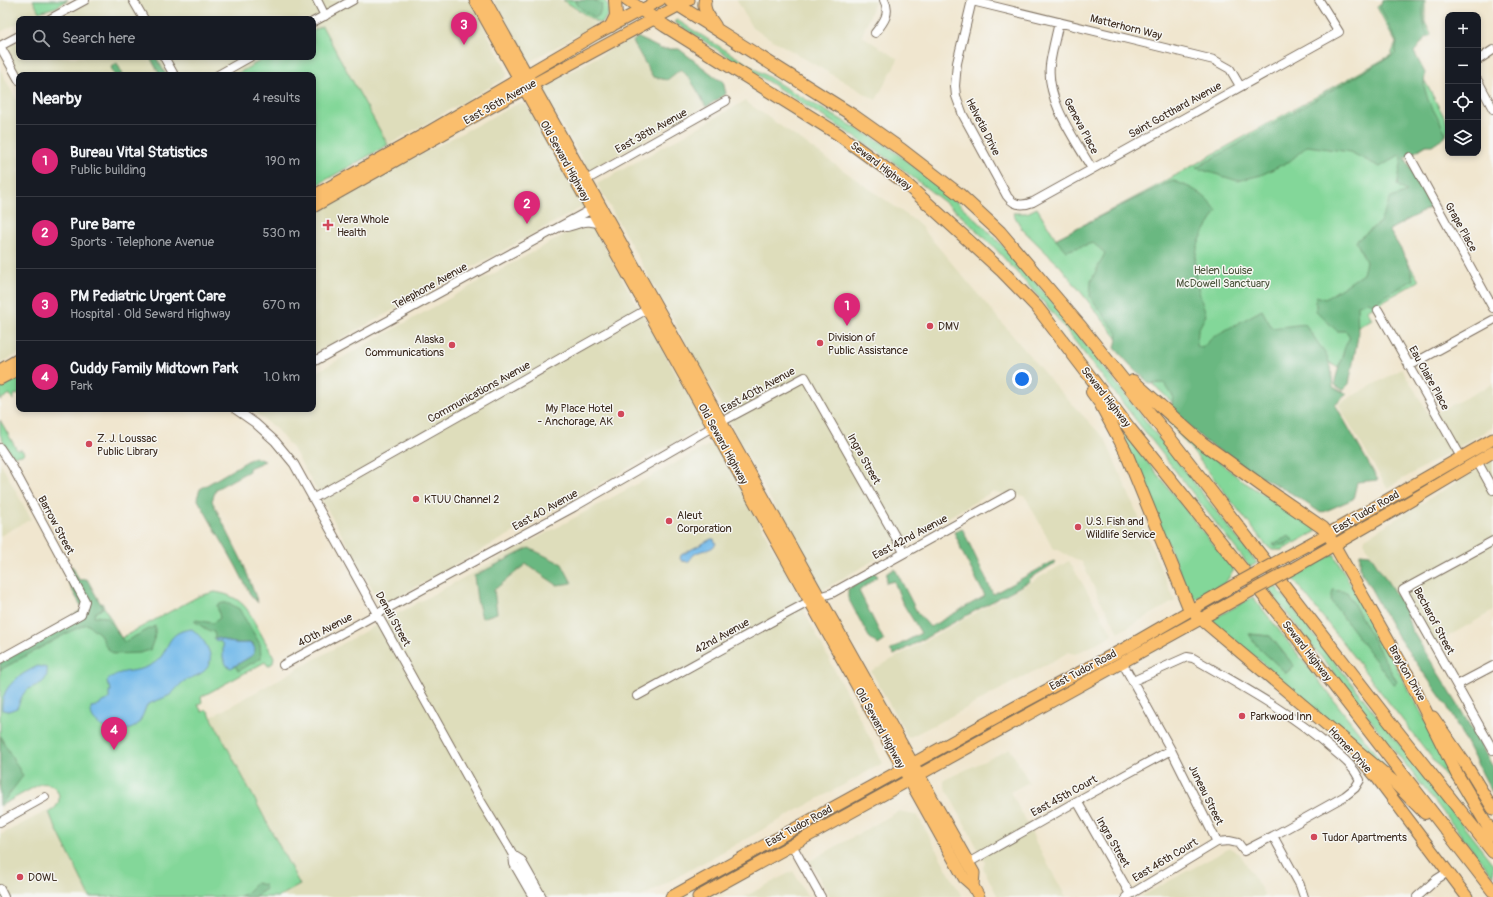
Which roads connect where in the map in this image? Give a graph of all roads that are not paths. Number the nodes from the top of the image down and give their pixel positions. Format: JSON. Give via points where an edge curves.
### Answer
{"nodes":[{"id":1,"x":85,"y":0,"type":"edge"},
{"id":2,"x":133,"y":0,"type":"edge"},
{"id":3,"x":317,"y":0,"type":"edge"},
{"id":4,"x":354,"y":0,"type":"edge"},
{"id":5,"x":475,"y":0,"type":"edge"},
{"id":6,"x":485,"y":0,"type":"edge"},
{"id":7,"x":615,"y":0,"type":"edge"},
{"id":8,"x":627,"y":0,"type":"edge"},
{"id":9,"x":660,"y":0,"type":"edge"},
{"id":10,"x":705,"y":0,"type":"edge"},
{"id":11,"x":884,"y":0,"type":"edge"},
{"id":12,"x":972,"y":0,"type":"edge"},
{"id":13,"x":1319,"y":0,"type":"edge"},
{"id":14,"x":679,"y":2,"type":"edge"},
{"id":15,"x":642,"y":9,"type":"junction"},
{"id":16,"x":56,"y":16,"type":"edge"},
{"id":17,"x":142,"y":16,"type":"edge"},
{"id":18,"x":326,"y":16,"type":"junction"},
{"id":19,"x":656,"y":19,"type":"junction"},
{"id":20,"x":316,"y":21,"type":"edge"},
{"id":21,"x":1060,"y":22,"type":"junction"},
{"id":22,"x":611,"y":26,"type":"junction"},
{"id":23,"x":716,"y":29,"type":"junction"},
{"id":24,"x":875,"y":33,"type":"dead end"},
{"id":25,"x":16,"y":38,"type":"edge"},
{"id":26,"x":0,"y":46,"type":"edge"},
{"id":27,"x":1493,"y":50,"type":"edge"},
{"id":28,"x":1481,"y":58,"type":"edge"},
{"id":29,"x":166,"y":60,"type":"edge"},
{"id":30,"x":245,"y":60,"type":"edge"},
{"id":31,"x":172,"y":72,"type":"edge"},
{"id":32,"x":223,"y":72,"type":"edge"},
{"id":33,"x":16,"y":75,"type":"edge"},
{"id":34,"x":526,"y":82,"type":"junction"},
{"id":35,"x":1480,"y":84,"type":"edge"},
{"id":36,"x":1240,"y":86,"type":"junction"},
{"id":37,"x":726,"y":101,"type":"dead end"},
{"id":38,"x":1493,"y":109,"type":"edge"},
{"id":39,"x":386,"y":156,"type":"junction"},
{"id":40,"x":1410,"y":157,"type":"dead end"},
{"id":41,"x":1092,"y":169,"type":"junction"},
{"id":42,"x":586,"y":180,"type":"junction"},
{"id":43,"x":341,"y":191,"type":"junction"},
{"id":44,"x":316,"y":194,"type":"edge"},
{"id":45,"x":316,"y":205,"type":"edge"},
{"id":46,"x":1020,"y":205,"type":"joint"},
{"id":47,"x":592,"y":209,"type":"junction"},
{"id":48,"x":602,"y":226,"type":"junction"},
{"id":49,"x":558,"y":228,"type":"junction"},
{"id":50,"x":621,"y":243,"type":"junction"},
{"id":51,"x":651,"y":307,"type":"junction"},
{"id":52,"x":1037,"y":307,"type":"junction"},
{"id":53,"x":1493,"y":308,"type":"edge"},
{"id":54,"x":1378,"y":310,"type":"dead end"},
{"id":55,"x":1493,"y":320,"type":"edge"},
{"id":56,"x":1081,"y":327,"type":"junction"},
{"id":57,"x":316,"y":360,"type":"edge"},
{"id":58,"x":16,"y":362,"type":"edge"},
{"id":59,"x":1410,"y":366,"type":"junction"},
{"id":60,"x":0,"y":370,"type":"edge"},
{"id":61,"x":16,"y":371,"type":"edge"},
{"id":62,"x":805,"y":377,"type":"joint"},
{"id":63,"x":0,"y":379,"type":"edge"},
{"id":64,"x":239,"y":412,"type":"edge"},
{"id":65,"x":717,"y":424,"type":"junction"},
{"id":66,"x":1493,"y":439,"type":"edge"},
{"id":67,"x":0,"y":448,"type":"edge"},
{"id":68,"x":1493,"y":452,"type":"edge"},
{"id":69,"x":1461,"y":457,"type":"junction"},
{"id":70,"x":1477,"y":462,"type":"junction"},
{"id":71,"x":1493,"y":490,"type":"edge"},
{"id":72,"x":1011,"y":494,"type":"dead end"},
{"id":73,"x":314,"y":498,"type":"junction"},
{"id":74,"x":1328,"y":534,"type":"junction"},
{"id":75,"x":1493,"y":541,"type":"edge"},
{"id":76,"x":1334,"y":545,"type":"junction"},
{"id":77,"x":904,"y":552,"type":"junction"},
{"id":78,"x":814,"y":599,"type":"junction"},
{"id":79,"x":1190,"y":610,"type":"junction"},
{"id":80,"x":378,"y":614,"type":"junction"},
{"id":81,"x":1202,"y":619,"type":"junction"},
{"id":82,"x":0,"y":659,"type":"edge"},
{"id":83,"x":1122,"y":662,"type":"junction"},
{"id":84,"x":284,"y":665,"type":"dead end"},
{"id":85,"x":1493,"y":666,"type":"edge"},
{"id":86,"x":1407,"y":674,"type":"junction"},
{"id":87,"x":1133,"y":681,"type":"junction"},
{"id":88,"x":1457,"y":686,"type":"junction"},
{"id":89,"x":637,"y":696,"type":"dead end"},
{"id":90,"x":1342,"y":737,"type":"junction"},
{"id":91,"x":1171,"y":750,"type":"junction"},
{"id":92,"x":1493,"y":750,"type":"edge"},
{"id":93,"x":908,"y":766,"type":"junction"},
{"id":94,"x":914,"y":777,"type":"junction"},
{"id":95,"x":45,"y":797,"type":"dead end"},
{"id":96,"x":1077,"y":801,"type":"junction"},
{"id":97,"x":1493,"y":809,"type":"edge"},
{"id":98,"x":0,"y":822,"type":"edge"},
{"id":99,"x":1493,"y":835,"type":"edge"},
{"id":100,"x":1273,"y":836,"type":"junction"},
{"id":101,"x":1217,"y":842,"type":"junction"},
{"id":102,"x":792,"y":845,"type":"junction"},
{"id":103,"x":1461,"y":850,"type":"junction"},
{"id":104,"x":1493,"y":852,"type":"edge"},
{"id":105,"x":513,"y":855,"type":"junction"},
{"id":106,"x":968,"y":863,"type":"junction"},
{"id":107,"x":1448,"y":872,"type":"junction"},
{"id":108,"x":973,"y":886,"type":"junction"},
{"id":109,"x":0,"y":889,"type":"edge"},
{"id":110,"x":1493,"y":891,"type":"edge"},
{"id":111,"x":1127,"y":896,"type":"edge"},
{"id":112,"x":4,"y":897,"type":"edge"},
{"id":113,"x":532,"y":897,"type":"edge"},
{"id":114,"x":542,"y":897,"type":"edge"},
{"id":115,"x":671,"y":897,"type":"edge"},
{"id":116,"x":698,"y":897,"type":"edge"},
{"id":117,"x":821,"y":897,"type":"edge"},
{"id":118,"x":979,"y":897,"type":"edge"},
{"id":119,"x":1304,"y":897,"type":"edge"},
{"id":120,"x":1417,"y":897,"type":"edge"},
{"id":121,"x":1468,"y":897,"type":"edge"}],
"edges":[{"from":1,"to":16,"type":"street"},
{"from":2,"to":17,"type":"street"},
{"from":3,"to":18,"type":"street"},
{"from":4,"to":18,"type":"street"},
{"from":5,"to":34,"type":"main road","name":"Old Seward Highway"},
{"from":6,"to":34,"type":"main road","name":"Old Seward Highway"},
{"from":7,"to":22,"type":"highway","via":[[616,16]]},
{"from":8,"to":15,"type":"highway","name":"Seward Highway"},
{"from":9,"to":15,"type":"main road","name":"East 36th Avenue"},
{"from":10,"to":23,"type":"highway","via":[[707,14]]},
{"from":11,"to":24,"type":"street","via":[[887,8],[885,19]]},
{"from":12,"to":21,"type":"street","name":"Matterhorn Way"},
{"from":12,"to":46,"type":"street","name":"Helvetia Drive","via":[[956,74],[956,96],[963,115],[1007,196],[1010,201]]},
{"from":13,"to":36,"type":"street","name":"Saint Gotthard Avenue","via":[[1339,32]]},
{"from":14,"to":19,"type":"main road","name":"East 36th Avenue"},
{"from":14,"to":23,"type":"highway","name":"Seward Highway"},
{"from":15,"to":19,"type":"highway","name":"Seward Highway"},
{"from":15,"to":22,"type":"main road","name":"East 36th Avenue"},
{"from":18,"to":20,"type":"street"},
{"from":19,"to":34,"type":"main road","name":"East 36th Avenue"},
{"from":19,"to":52,"type":"highway","name":"Seward Highway","via":[[838,134],[904,182],[1002,271]]},
{"from":21,"to":36,"type":"street","name":"Matterhorn Way","via":[[1214,60],[1230,69]]},
{"from":21,"to":41,"type":"street","name":"Geneva Place","via":[[1050,65],[1052,87],[1061,114]]},
{"from":22,"to":34,"type":"main road","name":"East 36th Avenue"},
{"from":23,"to":56,"type":"highway","name":"Seward Highway","via":[[854,116],[959,194],[1000,232]]},
{"from":25,"to":26,"type":"street"},
{"from":26,"to":33,"type":"street"},
{"from":27,"to":28,"type":"street"},
{"from":29,"to":31,"type":"street"},
{"from":30,"to":32,"type":"street"},
{"from":34,"to":39,"type":"main road","name":"East 36th Avenue"},
{"from":34,"to":42,"type":"main road","name":"Old Seward Highway"},
{"from":34,"to":43,"type":"main road","name":"East 36th Avenue"},
{"from":34,"to":47,"type":"main road","name":"Old Seward Highway"},
{"from":35,"to":38,"type":"street"},
{"from":36,"to":41,"type":"street","name":"Saint Gotthard Avenue"},
{"from":37,"to":42,"type":"street","name":"East 38th Avenue"},
{"from":39,"to":43,"type":"main road","via":[[382,163],[342,186]]},
{"from":39,"to":44,"type":"main road","name":"East 36th Avenue"},
{"from":40,"to":53,"type":"street","name":"Grape Place"},
{"from":41,"to":46,"type":"street","name":"Saint Gotthard Avenue","via":[[1033,202]]},
{"from":42,"to":50,"type":"main road","name":"Old Seward Highway"},
{"from":43,"to":45,"type":"main road","name":"East 36th Avenue"},
{"from":47,"to":48,"type":"main road","name":"Old Seward Highway"},
{"from":47,"to":49,"type":"street","name":"Telephone Avenue"},
{"from":47,"to":50,"type":"main road","via":[[601,214]]},
{"from":48,"to":49,"type":"street","name":"Telephone Avenue","via":[[595,222],[583,222]]},
{"from":48,"to":51,"type":"main road","name":"Old Seward Highway"},
{"from":49,"to":57,"type":"street","name":"Telephone Avenue"},
{"from":50,"to":51,"type":"main road","name":"Old Seward Highway"},
{"from":51,"to":65,"type":"main road","name":"Old Seward Highway"},
{"from":51,"to":73,"type":"street","name":"Communications Avenue"},
{"from":52,"to":79,"type":"highway","via":[[1100,404],[1125,450]]},
{"from":52,"to":103,"type":"highway","name":"Seward Highway"},
{"from":54,"to":59,"type":"street","name":"Eau Claire Place"},
{"from":55,"to":59,"type":"street"},
{"from":56,"to":74,"type":"highway","via":[[1141,389],[1201,442]]},
{"from":56,"to":104,"type":"highway","name":"Seward Highway"},
{"from":58,"to":60,"type":"main road"},
{"from":59,"to":69,"type":"street","name":"Eau Claire Place"},
{"from":61,"to":63,"type":"main road"},
{"from":62,"to":65,"type":"street","name":"East 40th Avenue"},
{"from":62,"to":77,"type":"street","name":"Ingra Street"},
{"from":64,"to":73,"type":"street","name":"Denali Street","via":[[276,441],[294,464]]},
{"from":65,"to":78,"type":"main road","name":"Old Seward Highway"},
{"from":65,"to":80,"type":"street","name":"East 40 Avenue","via":[[574,507]]},
{"from":66,"to":69,"type":"main road","name":"East Tudor Road"},
{"from":67,"to":82,"type":"street","name":"Barrow Street","via":[[85,601],[81,614]]},
{"from":68,"to":70,"type":"main road","name":"East Tudor Road"},
{"from":69,"to":74,"type":"main road","name":"East Tudor Road"},
{"from":70,"to":71,"type":"street"},
{"from":70,"to":76,"type":"main road","name":"East Tudor Road"},
{"from":72,"to":77,"type":"street","name":"East 42nd Avenue"},
{"from":73,"to":80,"type":"street","name":"Denali Street"},
{"from":74,"to":76,"type":"main road","name":"Brayton Drive"},
{"from":74,"to":79,"type":"main road","name":"East Tudor Road","bridge":true},
{"from":75,"to":88,"type":"street","name":"Becharof Street","via":[[1403,590]]},
{"from":76,"to":81,"type":"main road","name":"East Tudor Road","bridge":true},
{"from":76,"to":86,"type":"main road","name":"Brayton Drive"},
{"from":77,"to":78,"type":"street","name":"East 42nd Avenue","via":[[832,593]]},
{"from":78,"to":89,"type":"street","name":"42nd Avenue"},
{"from":78,"to":93,"type":"main road","name":"Old Seward Highway"},
{"from":79,"to":81,"type":"main road","name":"Homer Drive"},
{"from":79,"to":93,"type":"main road","name":"East Tudor Road"},
{"from":80,"to":84,"type":"street","name":"40th Avenue"},
{"from":80,"to":105,"type":"street","name":"Denali Street"},
{"from":81,"to":83,"type":"main road","name":"East Tudor Road"},
{"from":81,"to":90,"type":"main road","name":"Homer Drive"},
{"from":83,"to":87,"type":"street","name":"Juneau Street"},
{"from":83,"to":94,"type":"main road","name":"East Tudor Road"},
{"from":85,"to":88,"type":"street"},
{"from":86,"to":97,"type":"main road","name":"Brayton Drive"},
{"from":86,"to":99,"type":"highway","via":[[1458,776]]},
{"from":87,"to":91,"type":"street","name":"Juneau Street"},
{"from":87,"to":100,"type":"street","name":"Homer Drive","via":[[1187,657],[1193,658],[1269,701],[1315,734],[1353,767],[1360,780],[1345,796]]},
{"from":88,"to":92,"type":"street","name":"Becharof Street"},
{"from":90,"to":103,"type":"highway","via":[[1395,783]]},
{"from":90,"to":107,"type":"main road","name":"Homer Drive","via":[[1377,778]]},
{"from":91,"to":96,"type":"street","name":"East 45th Court"},
{"from":91,"to":101,"type":"street","name":"Juneau Street"},
{"from":93,"to":94,"type":"main road","name":"Old Seward Highway"},
{"from":93,"to":115,"type":"main road","name":"East Tudor Road"},
{"from":94,"to":102,"type":"main road","name":"East Tudor Road"},
{"from":94,"to":106,"type":"main road","name":"Old Seward Highway"},
{"from":94,"to":108,"type":"main road","name":"Old Seward Highway","via":[[964,878]]},
{"from":95,"to":98,"type":"street"},
{"from":96,"to":106,"type":"street","name":"East 45th Court"},
{"from":96,"to":111,"type":"street","name":"Ingra Street"},
{"from":100,"to":101,"type":"street","name":"Juneau Street","via":[[1244,852],[1238,842]]},
{"from":100,"to":119,"type":"street"},
{"from":101,"to":111,"type":"street","name":"East 46th Court"},
{"from":102,"to":116,"type":"main road","name":"East Tudor Road"},
{"from":102,"to":117,"type":"street"},
{"from":103,"to":110,"type":"highway","name":"Seward Highway"},
{"from":105,"to":113,"type":"street","name":"Denali Street","via":[[514,864]]},
{"from":105,"to":114,"type":"street","name":"Denali Street","via":[[520,860]]},
{"from":106,"to":108,"type":"main road","name":"Old Seward Highway","via":[[974,873]]},
{"from":107,"to":120,"type":"street"},
{"from":107,"to":121,"type":"main road","name":"Homer Drive"},
{"from":108,"to":118,"type":"main road","name":"Old Seward Highway"},
{"from":109,"to":112,"type":"street"}]}
